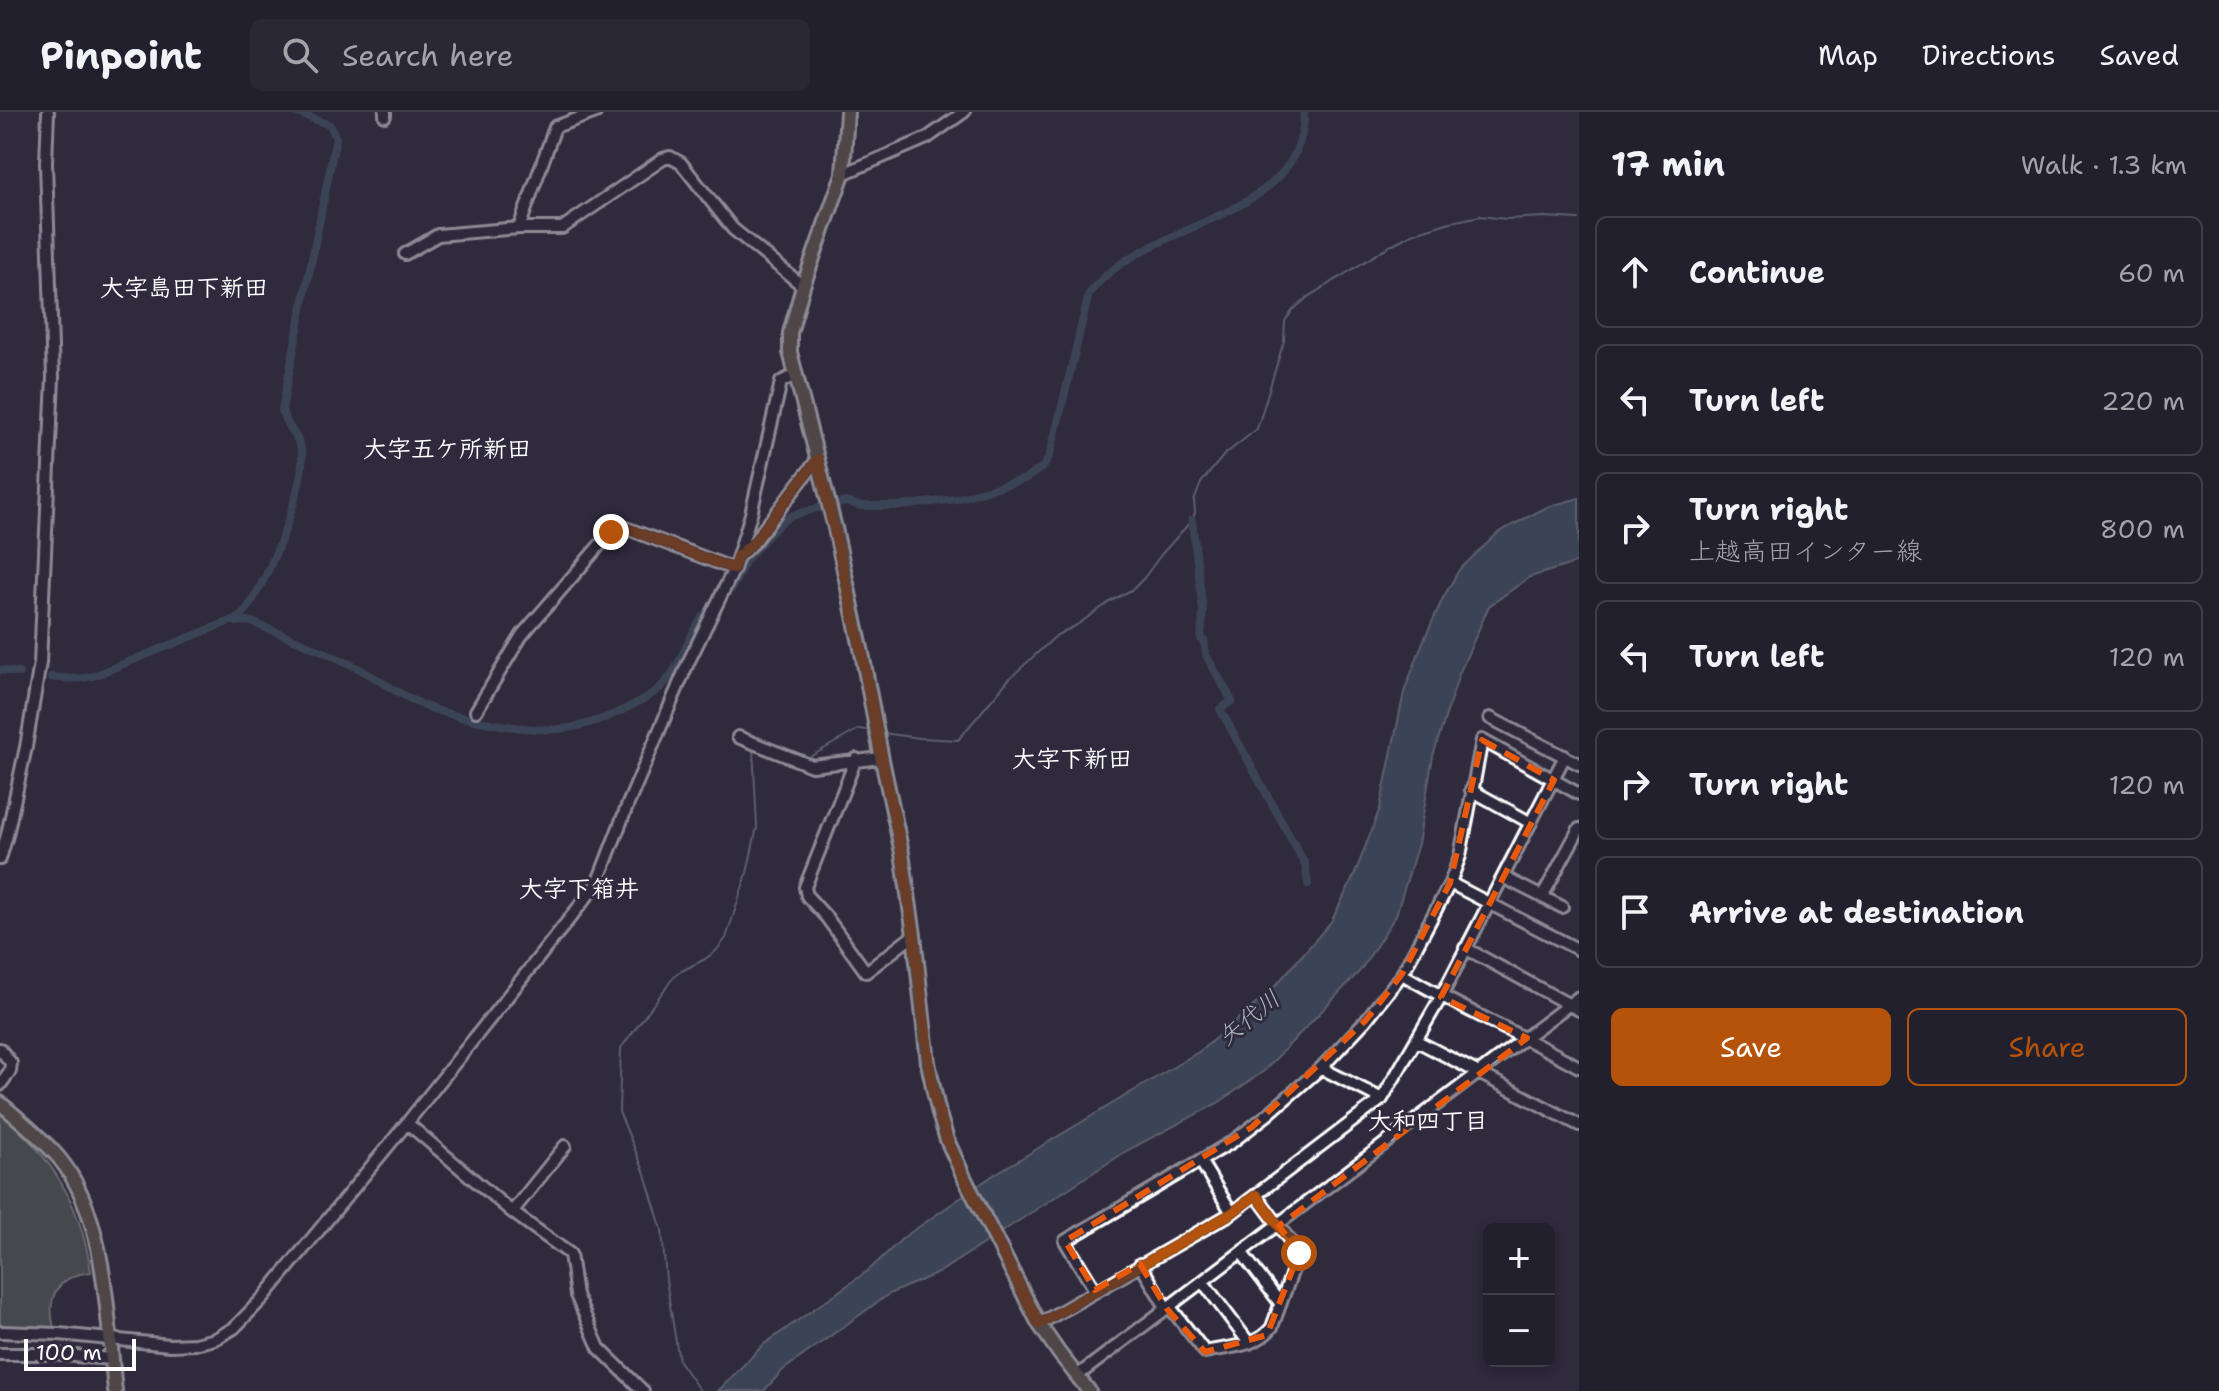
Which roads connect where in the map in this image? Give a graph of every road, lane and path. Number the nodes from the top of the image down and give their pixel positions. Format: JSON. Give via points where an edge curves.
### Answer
{"nodes":[{"id":1,"x":48,"y":112,"type":"edge"},
{"id":2,"x":596,"y":112,"type":"edge"},
{"id":3,"x":847,"y":112,"type":"edge"},
{"id":4,"x":964,"y":112,"type":"edge"},
{"id":5,"x":843,"y":174,"type":"junction"},
{"id":6,"x":519,"y":228,"type":"junction"},
{"id":7,"x":405,"y":254,"type":"dead end"},
{"id":8,"x":803,"y":286,"type":"junction"},
{"id":9,"x":796,"y":377,"type":"junction"},
{"id":10,"x":818,"y":459,"type":"junction"},
{"id":11,"x":736,"y":563,"type":"junction"},
{"id":12,"x":476,"y":711,"type":"dead end"},
{"id":13,"x":1490,"y":718,"type":"dead end"},
{"id":14,"x":738,"y":737,"type":"dead end"},
{"id":15,"x":1565,"y":756,"type":"junction"},
{"id":16,"x":881,"y":758,"type":"junction"},
{"id":17,"x":856,"y":759,"type":"junction"},
{"id":18,"x":1579,"y":764,"type":"edge"},
{"id":19,"x":1554,"y":780,"type":"junction"},
{"id":20,"x":1471,"y":790,"type":"junction"},
{"id":21,"x":1579,"y":794,"type":"edge"},
{"id":22,"x":1531,"y":823,"type":"junction"},
{"id":23,"x":1579,"y":829,"type":"edge"},
{"id":24,"x":0,"y":859,"type":"edge"},
{"id":25,"x":1503,"y":877,"type":"junction"},
{"id":26,"x":1450,"y":883,"type":"junction"},
{"id":27,"x":1542,"y":897,"type":"junction"},
{"id":28,"x":1488,"y":904,"type":"junction"},
{"id":29,"x":1562,"y":907,"type":"dead end"},
{"id":30,"x":914,"y":935,"type":"junction"},
{"id":31,"x":1465,"y":948,"type":"junction"},
{"id":32,"x":1579,"y":950,"type":"edge"},
{"id":33,"x":1402,"y":974,"type":"junction"},
{"id":34,"x":1441,"y":997,"type":"junction"},
{"id":35,"x":1576,"y":1004,"type":"edge"},
{"id":36,"x":1527,"y":1038,"type":"junction"},
{"id":37,"x":1417,"y":1041,"type":"junction"},
{"id":38,"x":0,"y":1049,"type":"edge"},
{"id":39,"x":1579,"y":1067,"type":"edge"},
{"id":40,"x":1321,"y":1068,"type":"junction"},
{"id":41,"x":1478,"y":1073,"type":"junction"},
{"id":42,"x":0,"y":1085,"type":"edge"},
{"id":43,"x":1382,"y":1099,"type":"junction"},
{"id":44,"x":0,"y":1103,"type":"edge"},
{"id":45,"x":407,"y":1123,"type":"junction"},
{"id":46,"x":1579,"y":1125,"type":"edge"},
{"id":47,"x":565,"y":1146,"type":"dead end"},
{"id":48,"x":1201,"y":1162,"type":"junction"},
{"id":49,"x":1256,"y":1195,"type":"junction"},
{"id":50,"x":512,"y":1212,"type":"junction"},
{"id":51,"x":1232,"y":1213,"type":"junction"},
{"id":52,"x":1279,"y":1226,"type":"junction"},
{"id":53,"x":1242,"y":1253,"type":"junction"},
{"id":54,"x":1140,"y":1264,"type":"junction"},
{"id":55,"x":1203,"y":1282,"type":"junction"},
{"id":56,"x":1095,"y":1290,"type":"junction"},
{"id":57,"x":1280,"y":1303,"type":"junction"},
{"id":58,"x":1169,"y":1308,"type":"junction"},
{"id":59,"x":1039,"y":1324,"type":"junction"},
{"id":60,"x":0,"y":1332,"type":"edge"},
{"id":61,"x":109,"y":1339,"type":"junction"},
{"id":62,"x":1249,"y":1343,"type":"junction"},
{"id":63,"x":0,"y":1354,"type":"edge"},
{"id":64,"x":112,"y":1364,"type":"junction"},
{"id":65,"x":1077,"y":1376,"type":"junction"},
{"id":66,"x":115,"y":1391,"type":"edge"},
{"id":67,"x":643,"y":1391,"type":"edge"},
{"id":68,"x":1089,"y":1391,"type":"edge"}],
"edges":[{"from":1,"to":24,"type":"street","via":[[53,378],[40,663]]},
{"from":2,"to":6,"type":"street","via":[[555,127]]},
{"from":3,"to":5,"type":"main road"},
{"from":4,"to":5,"type":"street","via":[[927,138]]},
{"from":5,"to":8,"type":"main road"},
{"from":6,"to":7,"type":"street","via":[[438,235]]},
{"from":6,"to":8,"type":"street","via":[[562,228],[670,157],[681,163],[733,229]]},
{"from":8,"to":9,"type":"main road","via":[[789,341]]},
{"from":9,"to":10,"type":"main road"},
{"from":9,"to":11,"type":"street","via":[[781,382]]},
{"from":10,"to":11,"type":"street"},
{"from":10,"to":16,"type":"main road"},
{"from":11,"to":12,"type":"street","via":[[623,527],[611,532],[522,635]]},
{"from":11,"to":45,"type":"street","via":[[688,663],[597,884]]},
{"from":13,"to":15,"type":"street"},
{"from":14,"to":17,"type":"street","via":[[812,766]]},
{"from":15,"to":18,"type":"street"},
{"from":15,"to":19,"type":"street"},
{"from":16,"to":17,"type":"street"},
{"from":16,"to":30,"type":"main road"},
{"from":17,"to":30,"type":"street","via":[[805,887],[807,896],[866,972]]},
{"from":19,"to":20,"type":"street","via":[[1482,740]]},
{"from":19,"to":21,"type":"street"},
{"from":19,"to":22,"type":"street"},
{"from":20,"to":22,"type":"street"},
{"from":20,"to":26,"type":"street"},
{"from":22,"to":25,"type":"street"},
{"from":23,"to":27,"type":"street"},
{"from":25,"to":27,"type":"street"},
{"from":25,"to":28,"type":"street"},
{"from":26,"to":28,"type":"street"},
{"from":26,"to":33,"type":"street"},
{"from":27,"to":29,"type":"street"},
{"from":28,"to":31,"type":"street"},
{"from":28,"to":32,"type":"street"},
{"from":30,"to":59,"type":"main road","via":[[933,1093],[947,1140]]},
{"from":31,"to":34,"type":"street"},
{"from":31,"to":35,"type":"street"},
{"from":33,"to":34,"type":"street"},
{"from":33,"to":40,"type":"street"},
{"from":34,"to":36,"type":"street"},
{"from":34,"to":37,"type":"street"},
{"from":35,"to":36,"type":"street"},
{"from":36,"to":39,"type":"street"},
{"from":36,"to":41,"type":"street"},
{"from":37,"to":41,"type":"street"},
{"from":37,"to":43,"type":"street"},
{"from":38,"to":42,"type":"street","via":[[11,1063]]},
{"from":40,"to":43,"type":"street"},
{"from":40,"to":48,"type":"street"},
{"from":41,"to":46,"type":"street"},
{"from":41,"to":52,"type":"street"},
{"from":43,"to":49,"type":"street"},
{"from":44,"to":61,"type":"main road","via":[[60,1160],[87,1205],[99,1252]]},
{"from":45,"to":50,"type":"street"},
{"from":45,"to":61,"type":"street","via":[[234,1328],[195,1344]]},
{"from":47,"to":50,"type":"street"},
{"from":48,"to":51,"type":"street"},
{"from":48,"to":56,"type":"street","via":[[1065,1241]]},
{"from":49,"to":51,"type":"street"},
{"from":49,"to":52,"type":"street"},
{"from":50,"to":67,"type":"street","via":[[570,1254],[576,1295],[599,1348]]},
{"from":51,"to":54,"type":"street"},
{"from":52,"to":53,"type":"street"},
{"from":52,"to":57,"type":"street","via":[[1299,1253]]},
{"from":53,"to":55,"type":"street"},
{"from":53,"to":57,"type":"street"},
{"from":54,"to":56,"type":"street"},
{"from":54,"to":58,"type":"street"},
{"from":55,"to":58,"type":"street"},
{"from":55,"to":62,"type":"street"},
{"from":56,"to":59,"type":"street"},
{"from":57,"to":62,"type":"street","via":[[1267,1335]]},
{"from":58,"to":62,"type":"street","via":[[1205,1352]]},
{"from":58,"to":65,"type":"street"},
{"from":59,"to":65,"type":"main road"},
{"from":60,"to":61,"type":"street"},
{"from":61,"to":64,"type":"main road"},
{"from":63,"to":64,"type":"street","via":[[52,1354]]},
{"from":64,"to":66,"type":"main road"},
{"from":65,"to":68,"type":"main road"}]}
